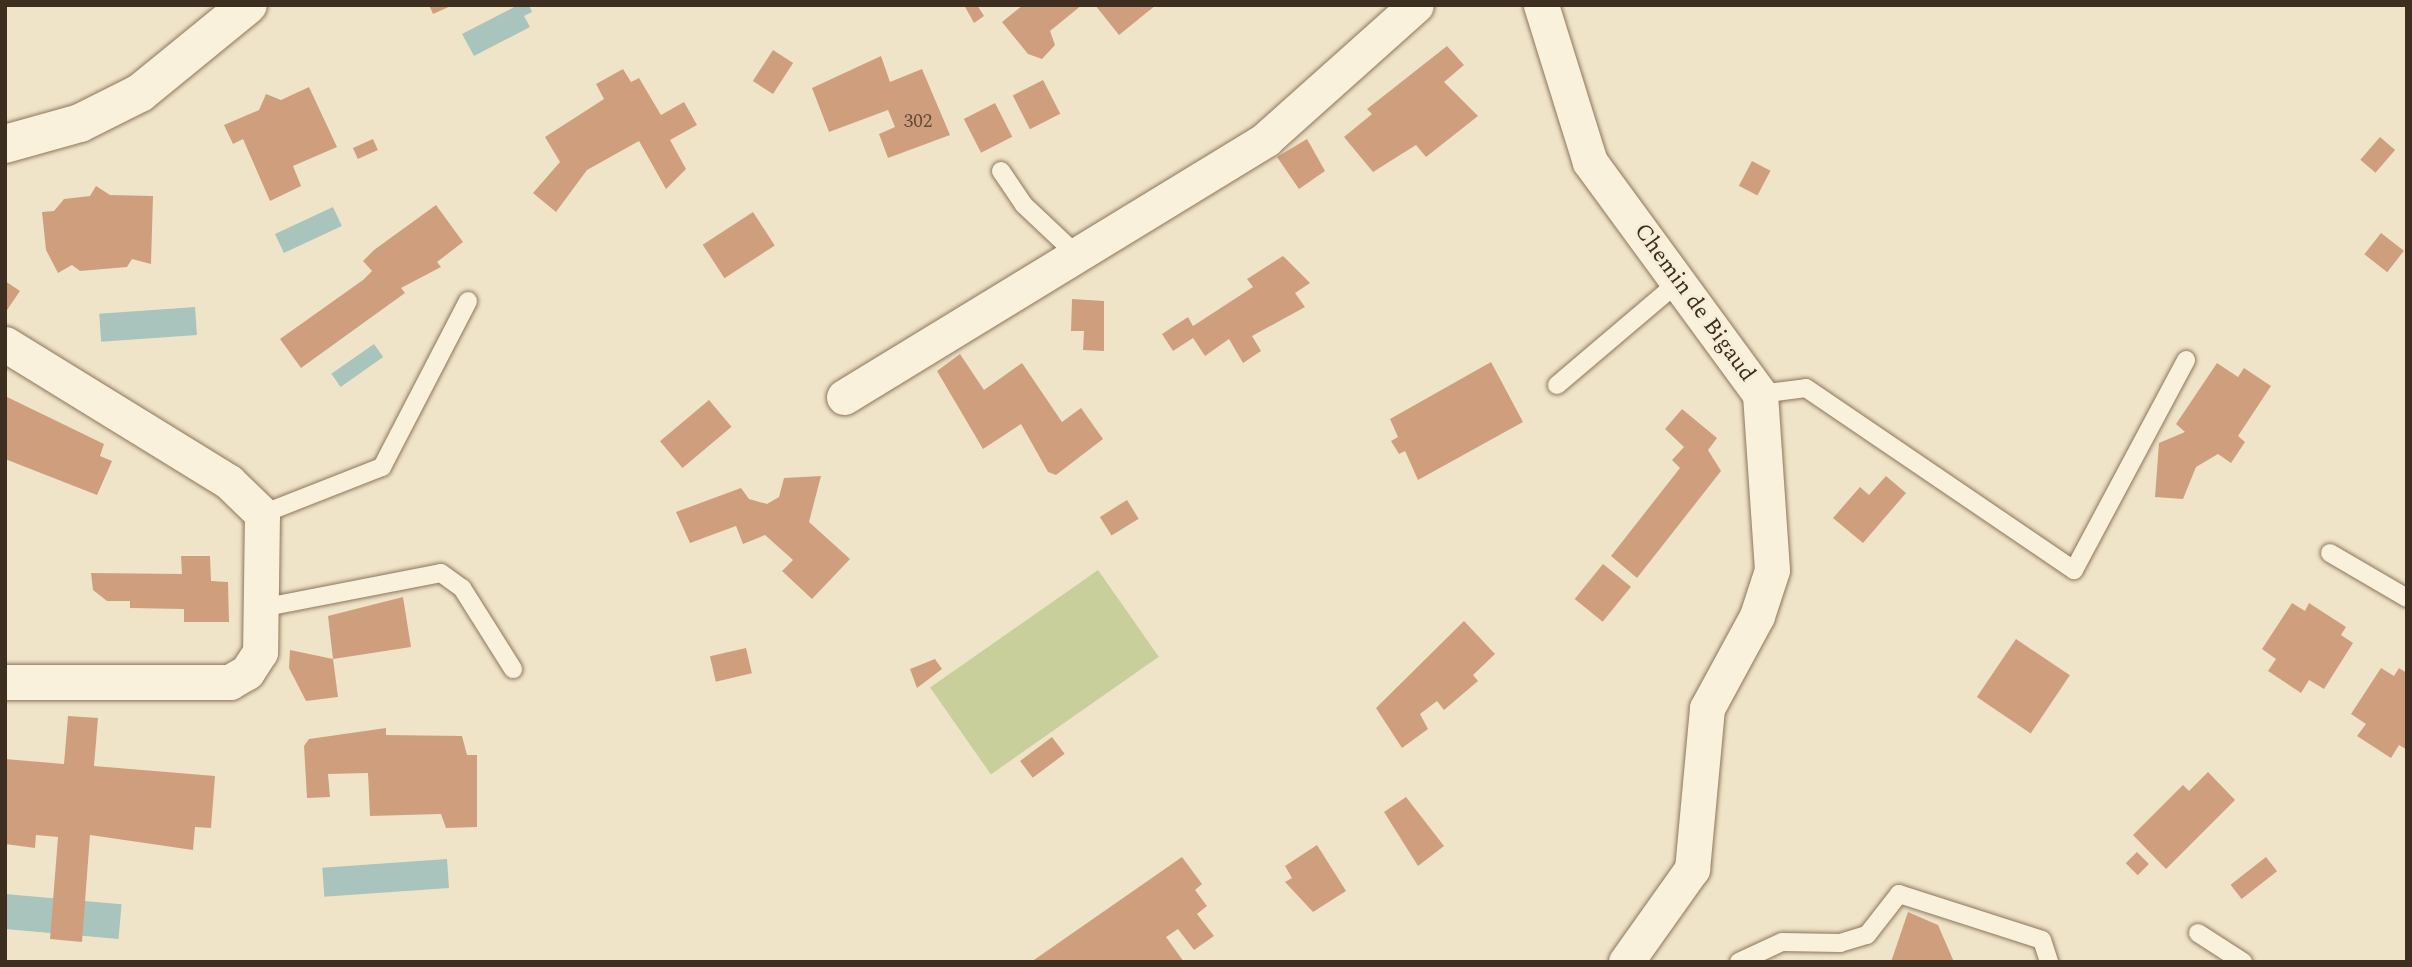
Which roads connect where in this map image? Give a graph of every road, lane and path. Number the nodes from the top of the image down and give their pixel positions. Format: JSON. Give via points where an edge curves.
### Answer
{"nodes":[{"id":1,"x":248,"y":5,"type":"edge"},
{"id":2,"x":1416,"y":5,"type":"edge"},
{"id":3,"x":1541,"y":5,"type":"edge"},
{"id":4,"x":5,"y":145,"type":"edge"},
{"id":5,"x":1001,"y":172,"type":"dead end"},
{"id":6,"x":1076,"y":254,"type":"junction"},
{"id":7,"x":1681,"y":280,"type":"junction"},
{"id":8,"x":468,"y":301,"type":"dead end"},
{"id":9,"x":5,"y":344,"type":"edge"},
{"id":10,"x":2186,"y":360,"type":"dead end"},
{"id":11,"x":1557,"y":385,"type":"dead end"},
{"id":12,"x":1760,"y":394,"type":"junction"},
{"id":13,"x":844,"y":397,"type":"dead end"},
{"id":14,"x":262,"y":514,"type":"junction"},
{"id":15,"x":2330,"y":553,"type":"dead end"},
{"id":16,"x":2407,"y":598,"type":"edge"},
{"id":17,"x":261,"y":607,"type":"junction"},
{"id":18,"x":513,"y":669,"type":"dead end"},
{"id":19,"x":5,"y":682,"type":"edge"},
{"id":20,"x":2198,"y":933,"type":"dead end"},
{"id":21,"x":1626,"y":962,"type":"edge"},
{"id":22,"x":1738,"y":962,"type":"edge"},
{"id":23,"x":2049,"y":962,"type":"edge"},
{"id":24,"x":2242,"y":962,"type":"edge"}],
"edges":[{"from":1,"to":4,"type":"street","via":[[140,93],[80,123]]},
{"from":2,"to":6,"type":"street","via":[[1266,139]]},
{"from":3,"to":7,"type":"street","name":"Chemin de Bigaud","via":[[1590,162]]},
{"from":5,"to":6,"type":"lane","via":[[1024,205]]},
{"from":6,"to":13,"type":"street"},
{"from":7,"to":11,"type":"lane"},
{"from":7,"to":12,"type":"street","name":"Chemin de Bigaud"},
{"from":8,"to":14,"type":"lane","via":[[382,467]]},
{"from":9,"to":14,"type":"street","via":[[229,482]]},
{"from":10,"to":12,"type":"lane","via":[[2074,570],[1806,388]]},
{"from":12,"to":21,"type":"street","name":"Chemin de Bigaud","via":[[1773,570],[1757,616],[1707,708],[1692,869]]},
{"from":14,"to":17,"type":"street"},
{"from":15,"to":16,"type":"lane"},
{"from":17,"to":18,"type":"lane","via":[[442,573],[462,589]]},
{"from":17,"to":19,"type":"street","via":[[260,652],[247,672],[230,682]]},
{"from":20,"to":24,"type":"lane"},
{"from":22,"to":23,"type":"lane","via":[[1782,942],[1840,943],[1867,935],[1899,894],[2042,940]]}]}
